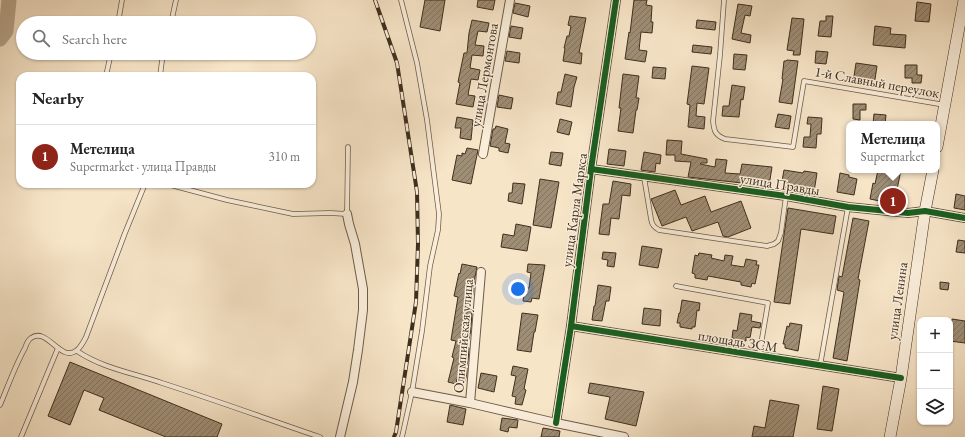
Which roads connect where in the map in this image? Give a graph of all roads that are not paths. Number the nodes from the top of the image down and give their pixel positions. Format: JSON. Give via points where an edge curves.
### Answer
{"nodes":[{"id":1,"x":122,"y":0,"type":"edge"},
{"id":2,"x":176,"y":0,"type":"edge"},
{"id":3,"x":401,"y":0,"type":"edge"},
{"id":4,"x":510,"y":0,"type":"edge"},
{"id":5,"x":616,"y":0,"type":"edge"},
{"id":6,"x":724,"y":0,"type":"edge"},
{"id":7,"x":964,"y":0,"type":"edge"},
{"id":8,"x":119,"y":16,"type":"edge"},
{"id":9,"x":172,"y":16,"type":"edge"},
{"id":10,"x":109,"y":60,"type":"edge"},
{"id":11,"x":162,"y":60,"type":"edge"},
{"id":12,"x":107,"y":72,"type":"edge"},
{"id":13,"x":161,"y":72,"type":"edge"},
{"id":14,"x":945,"y":105,"type":"junction"},
{"id":15,"x":940,"y":131,"type":"edge"},
{"id":16,"x":348,"y":147,"type":"dead end"},
{"id":17,"x":484,"y":154,"type":"dead end"},
{"id":18,"x":591,"y":169,"type":"junction"},
{"id":19,"x":932,"y":173,"type":"edge"},
{"id":20,"x":644,"y":177,"type":"junction"},
{"id":21,"x":143,"y":188,"type":"edge"},
{"id":22,"x":182,"y":188,"type":"edge"},
{"id":23,"x":786,"y":196,"type":"junction"},
{"id":24,"x":848,"y":207,"type":"junction"},
{"id":25,"x":925,"y":211,"type":"junction"},
{"id":26,"x":347,"y":214,"type":"junction"},
{"id":27,"x":965,"y":218,"type":"edge"},
{"id":28,"x":481,"y":272,"type":"dead end"},
{"id":29,"x":676,"y":286,"type":"dead end"},
{"id":30,"x":571,"y":326,"type":"junction"},
{"id":31,"x":58,"y":348,"type":"junction"},
{"id":32,"x":77,"y":351,"type":"junction"},
{"id":33,"x":759,"y":356,"type":"junction"},
{"id":34,"x":820,"y":366,"type":"junction"},
{"id":35,"x":901,"y":378,"type":"junction"},
{"id":36,"x":412,"y":392,"type":"junction"},
{"id":37,"x":470,"y":403,"type":"junction"},
{"id":38,"x":0,"y":405,"type":"edge"},
{"id":39,"x":556,"y":423,"type":"junction"},
{"id":40,"x":21,"y":437,"type":"edge"},
{"id":41,"x":320,"y":437,"type":"edge"},
{"id":42,"x":340,"y":437,"type":"edge"},
{"id":43,"x":402,"y":437,"type":"edge"},
{"id":44,"x":624,"y":437,"type":"edge"},
{"id":45,"x":890,"y":437,"type":"edge"}],
"edges":[{"from":1,"to":8,"type":"lane"},
{"from":2,"to":9,"type":"lane"},
{"from":3,"to":36,"type":"lane","via":[[417,63],[439,214]]},
{"from":4,"to":17,"type":"street","name":"улица Лермонтова"},
{"from":5,"to":18,"type":"street","name":"улица Карла Маркса"},
{"from":6,"to":14,"type":"lane","name":"1-й Славный переулок","via":[[713,121],[714,130],[719,137],[793,147],[804,81]]},
{"from":7,"to":14,"type":"main road"},
{"from":10,"to":12,"type":"lane"},
{"from":11,"to":13,"type":"lane"},
{"from":14,"to":15,"type":"main road"},
{"from":16,"to":26,"type":"lane"},
{"from":18,"to":20,"type":"street","name":"улица Правды"},
{"from":18,"to":30,"type":"street","name":"улица Карла Маркса"},
{"from":19,"to":25,"type":"main road","name":"улица Ленина"},
{"from":20,"to":23,"type":"street","name":"улица Правды"},
{"from":20,"to":23,"type":"lane","via":[[652,225],[659,230],[767,246],[778,241]]},
{"from":21,"to":32,"type":"lane","via":[[86,337]]},
{"from":22,"to":26,"type":"lane","via":[[293,214]]},
{"from":23,"to":24,"type":"street","name":"улица Правды"},
{"from":24,"to":25,"type":"street","name":"улица Правды","via":[[908,213]]},
{"from":24,"to":34,"type":"lane"},
{"from":25,"to":27,"type":"street","name":"улица Правды"},
{"from":25,"to":35,"type":"main road","name":"улица Ленина"},
{"from":26,"to":42,"type":"street","via":[[363,289],[363,310],[353,382]]},
{"from":28,"to":37,"type":"street","name":"Олимпийская улица"},
{"from":29,"to":33,"type":"lane","via":[[768,303]]},
{"from":30,"to":33,"type":"street","name":"площадь ЗСМ"},
{"from":30,"to":39,"type":"street","name":"улица Карла Маркса"},
{"from":31,"to":32,"type":"lane","via":[[66,353]]},
{"from":31,"to":38,"type":"lane","via":[[39,336],[30,338],[20,355]]},
{"from":31,"to":40,"type":"lane"},
{"from":32,"to":41,"type":"lane","via":[[111,368]]},
{"from":33,"to":34,"type":"street","name":"площадь ЗСМ"},
{"from":34,"to":35,"type":"street","name":"площадь ЗСМ"},
{"from":35,"to":45,"type":"main road","name":"улица Ленина"},
{"from":36,"to":37,"type":"street","name":"Олимпийская улица"},
{"from":36,"to":43,"type":"lane"},
{"from":37,"to":39,"type":"street","name":"Олимпийская улица"},
{"from":39,"to":44,"type":"street","name":"Олимпийская улица"}]}
